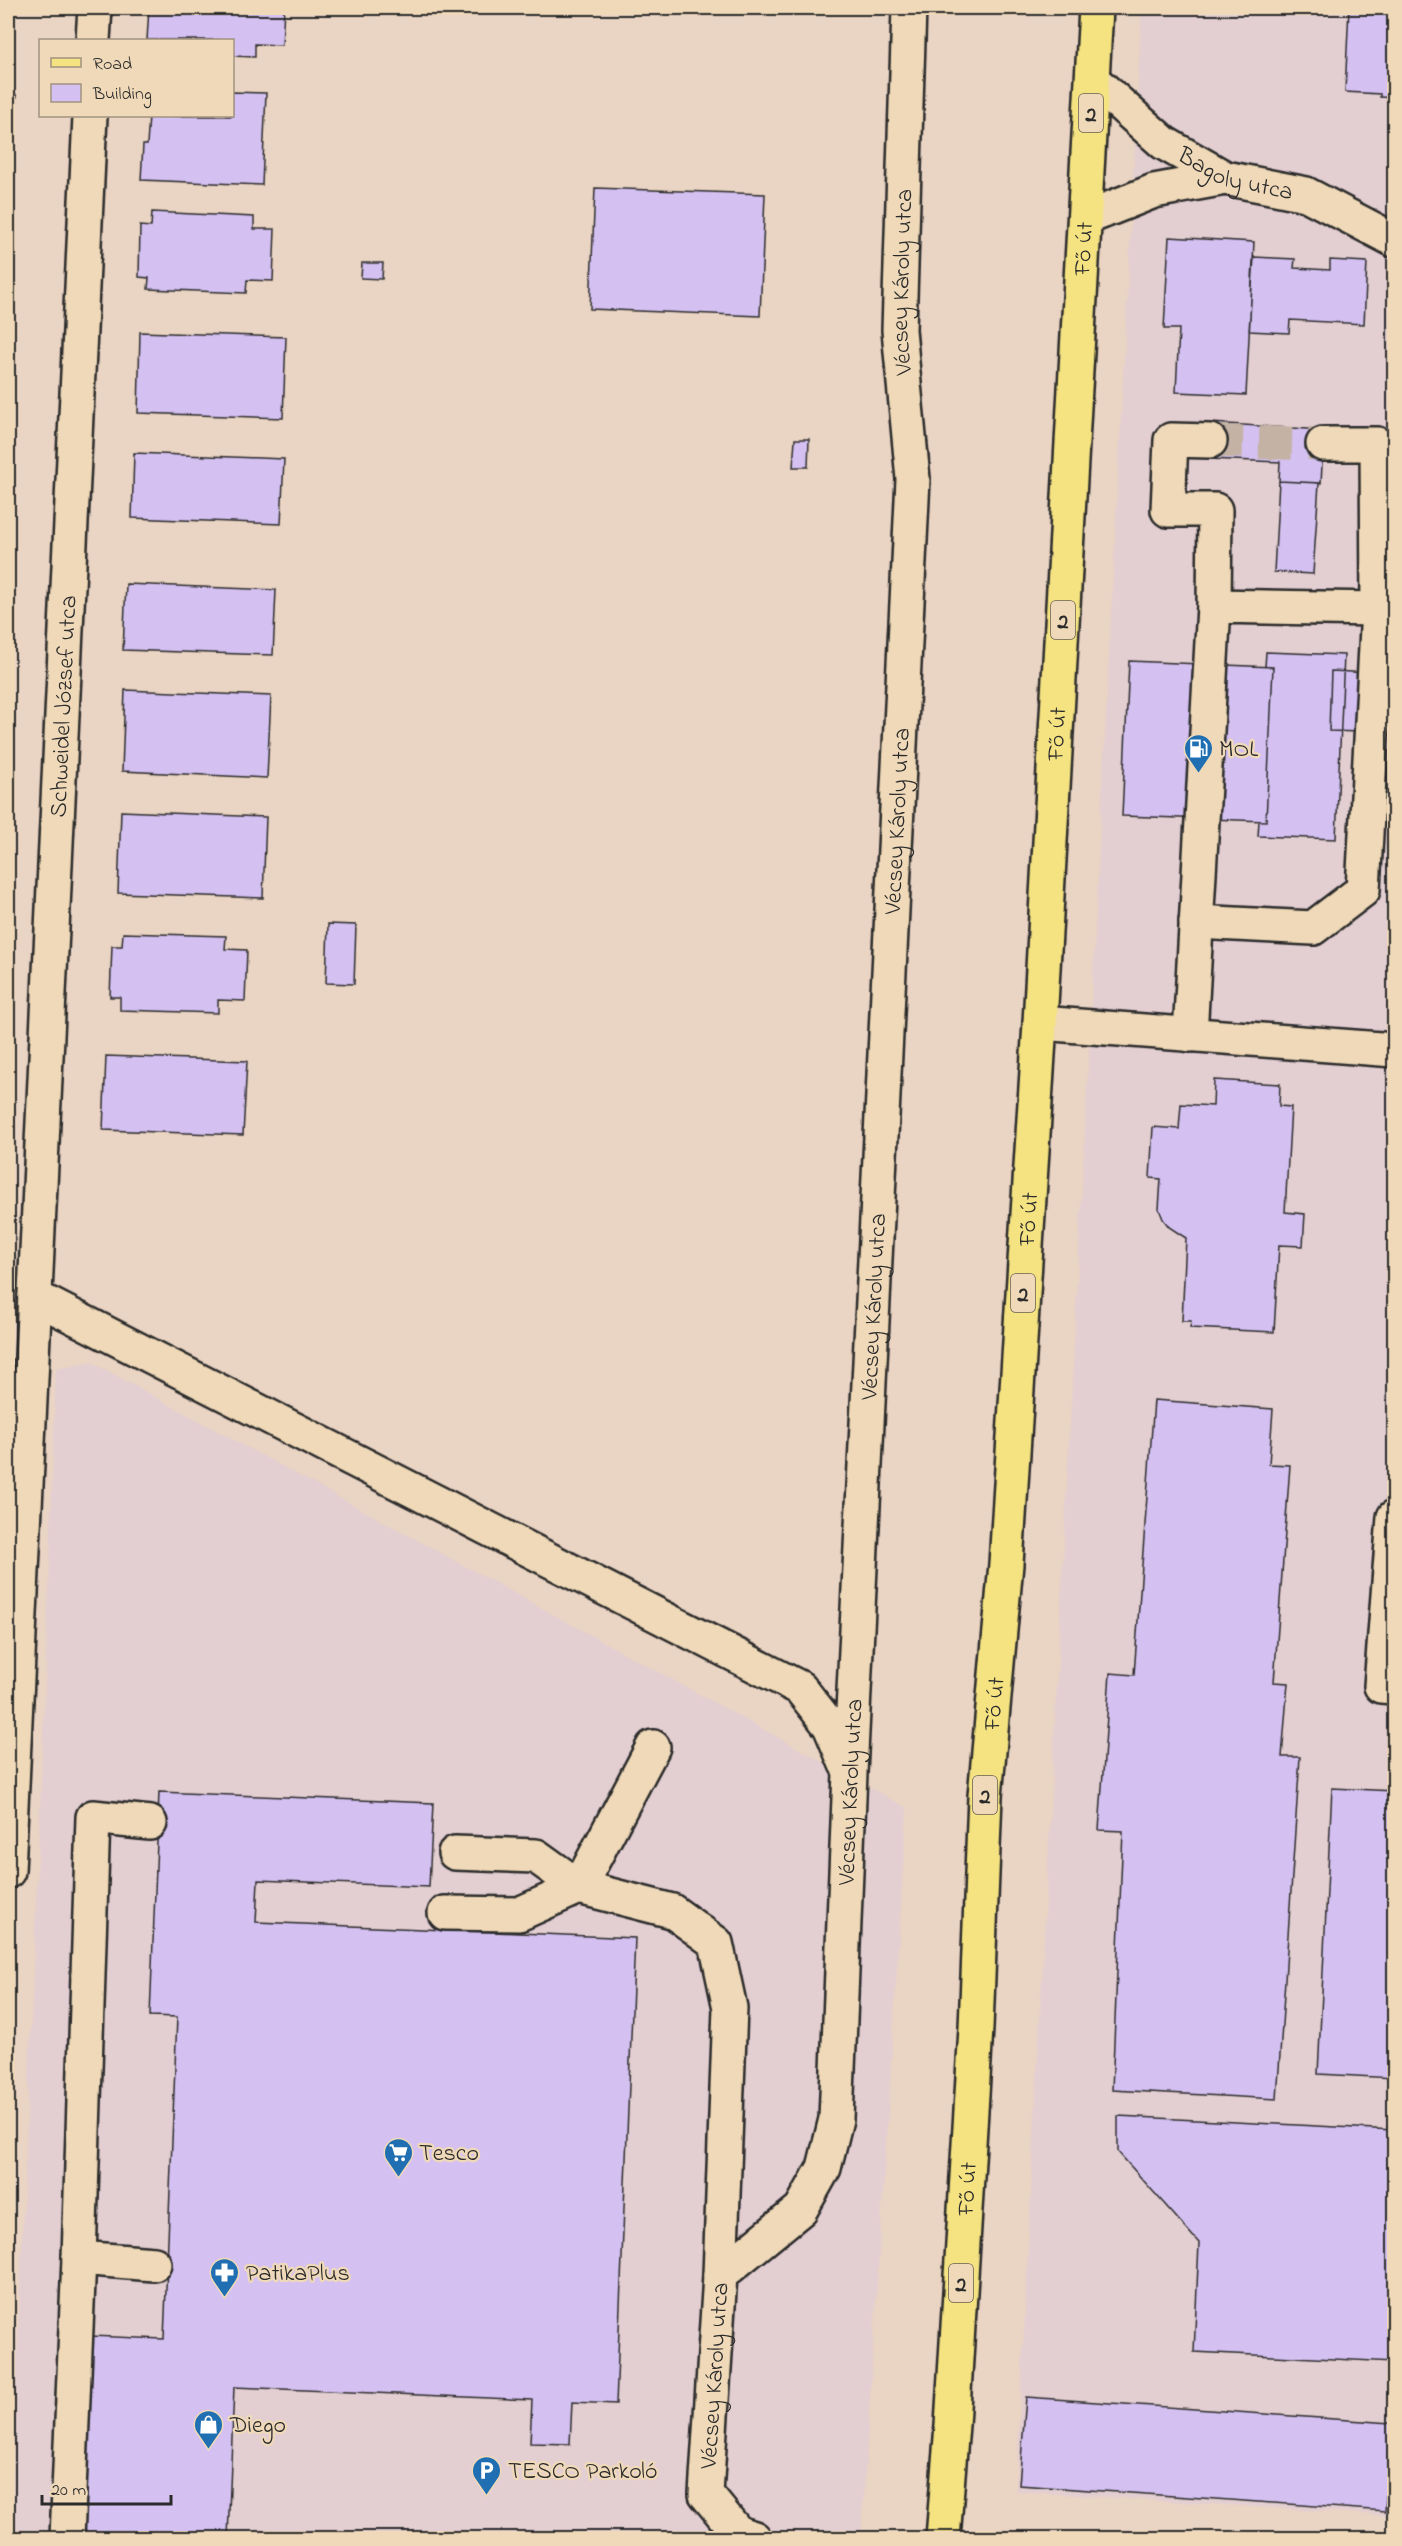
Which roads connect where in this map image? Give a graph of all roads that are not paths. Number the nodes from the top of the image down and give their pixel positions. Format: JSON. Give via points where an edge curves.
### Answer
{"nodes":[{"id":1,"x":95,"y":8,"type":"edge"},
{"id":2,"x":909,"y":8,"type":"edge"},
{"id":3,"x":1096,"y":8,"type":"edge"},
{"id":4,"x":93,"y":39,"type":"edge"},
{"id":5,"x":1093,"y":80,"type":"junction"},
{"id":6,"x":90,"y":117,"type":"edge"},
{"id":7,"x":1225,"y":178,"type":"junction"},
{"id":8,"x":1086,"y":218,"type":"junction"},
{"id":9,"x":1395,"y":240,"type":"edge"},
{"id":10,"x":1210,"y":441,"type":"tunnel mouth"},
{"id":11,"x":1323,"y":444,"type":"tunnel mouth"},
{"id":12,"x":1386,"y":597,"type":"edge"},
{"id":13,"x":1214,"y":606,"type":"junction"},
{"id":14,"x":1196,"y":922,"type":"junction"},
{"id":15,"x":1040,"y":1023,"type":"junction"},
{"id":16,"x":1190,"y":1035,"type":"junction"},
{"id":17,"x":1395,"y":1050,"type":"edge"},
{"id":18,"x":35,"y":1297,"type":"junction"},
{"id":19,"x":1395,"y":1517,"type":"edge"},
{"id":20,"x":1395,"y":1687,"type":"edge"},
{"id":21,"x":653,"y":1747,"type":"dead end"},
{"id":22,"x":849,"y":1773,"type":"junction"},
{"id":23,"x":150,"y":1823,"type":"dead end"},
{"id":24,"x":455,"y":1853,"type":"dead end"},
{"id":25,"x":8,"y":1871,"type":"edge"},
{"id":26,"x":579,"y":1887,"type":"junction"},
{"id":27,"x":445,"y":1913,"type":"dead end"},
{"id":28,"x":79,"y":2258,"type":"junction"},
{"id":29,"x":154,"y":2264,"type":"dead end"},
{"id":30,"x":720,"y":2275,"type":"junction"},
{"id":31,"x":67,"y":2538,"type":"edge"},
{"id":32,"x":754,"y":2538,"type":"edge"},
{"id":33,"x":943,"y":2538,"type":"edge"}],
"edges":[{"from":1,"to":4,"type":"street"},
{"from":2,"to":22,"type":"street","name":"Vécsey Károly utca","via":[[899,330],[913,480]]},
{"from":3,"to":5,"type":"main road","name":"Fő út","number":"2"},
{"from":5,"to":7,"type":"street","name":"Bagoly utca","via":[[1164,143]]},
{"from":5,"to":8,"type":"main road","name":"Fő út","number":"2"},
{"from":6,"to":18,"type":"street","name":"Schweidel József utca"},
{"from":7,"to":8,"type":"street","via":[[1154,191]]},
{"from":7,"to":9,"type":"street","name":"Bagoly utca","via":[[1306,194]]},
{"from":8,"to":15,"type":"main road","name":"Fő út","number":"2"},
{"from":10,"to":13,"type":"street","via":[[1171,440],[1168,510],[1215,510]]},
{"from":11,"to":12,"type":"street","via":[[1377,444]]},
{"from":12,"to":13,"type":"street"},
{"from":12,"to":14,"type":"street","via":[[1362,890],[1313,928]]},
{"from":13,"to":14,"type":"street"},
{"from":14,"to":16,"type":"street"},
{"from":15,"to":16,"type":"street"},
{"from":15,"to":33,"type":"main road","name":"Fő út","number":"2","via":[[1006,1564],[985,1796],[976,2028]]},
{"from":16,"to":17,"type":"street"},
{"from":18,"to":22,"type":"street","via":[[800,1688],[830,1726]]},
{"from":18,"to":25,"type":"street","name":"Schweidel József utca"},
{"from":19,"to":20,"type":"street","via":[[1382,1686]]},
{"from":21,"to":26,"type":"street"},
{"from":22,"to":30,"type":"street","name":"Vécsey Károly utca","via":[[836,2119],[824,2168],[801,2209]]},
{"from":23,"to":28,"type":"street","via":[[93,1817]]},
{"from":24,"to":26,"type":"street","via":[[536,1856]]},
{"from":26,"to":27,"type":"street","via":[[519,1914]]},
{"from":26,"to":30,"type":"street","via":[[672,1911],[716,1944],[730,2008]]},
{"from":28,"to":29,"type":"street"},
{"from":28,"to":31,"type":"street"},
{"from":30,"to":32,"type":"street","name":"Vécsey Károly utca","via":[[706,2494],[738,2533]]}]}
